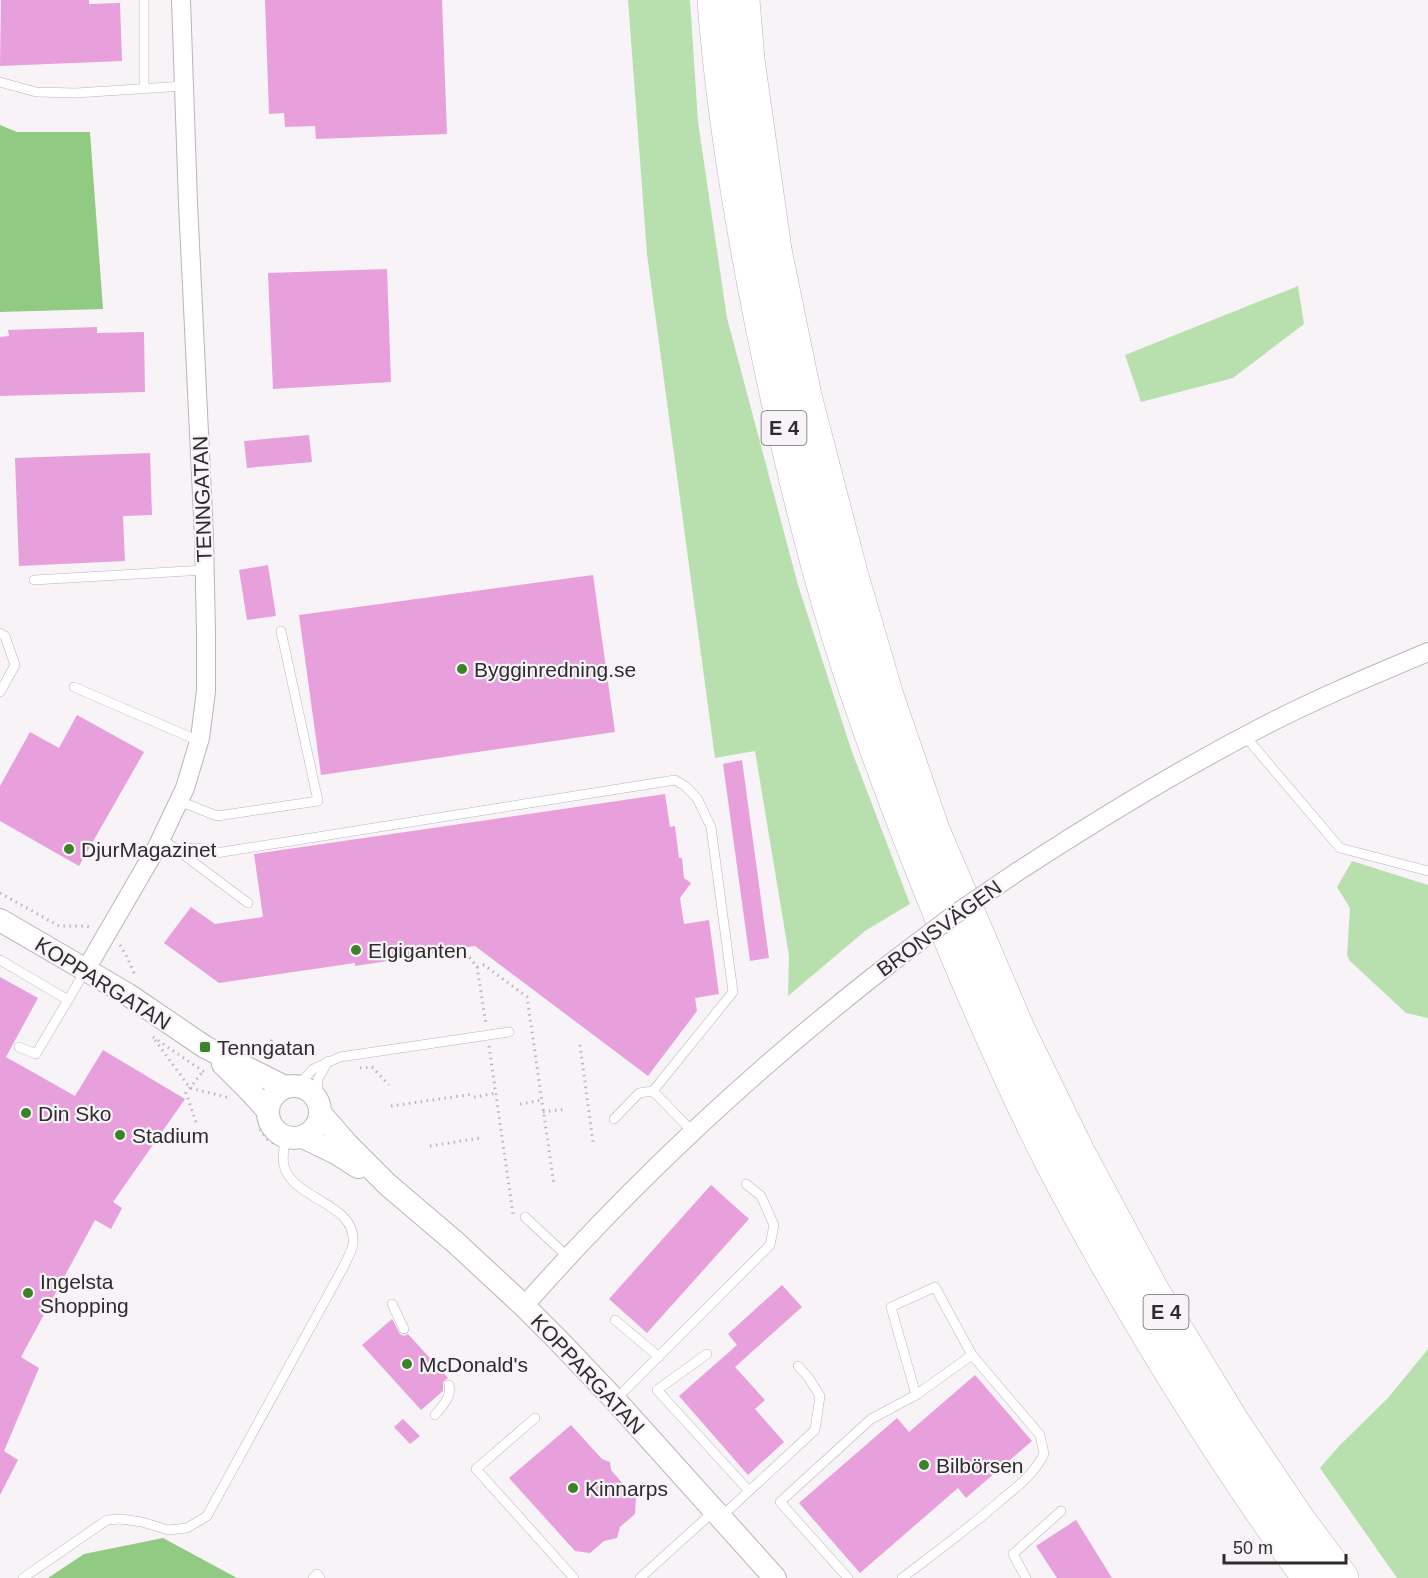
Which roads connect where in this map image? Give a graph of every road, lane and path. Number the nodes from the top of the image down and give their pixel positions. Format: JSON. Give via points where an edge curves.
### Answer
{"nodes":[{"id":1,"x":144,"y":0,"type":"edge"},
{"id":2,"x":181,"y":0,"type":"edge"},
{"id":3,"x":714,"y":0,"type":"edge"},
{"id":4,"x":743,"y":0,"type":"edge"},
{"id":5,"x":0,"y":82,"type":"edge"},
{"id":6,"x":184,"y":86,"type":"junction"},
{"id":7,"x":144,"y":89,"type":"junction"},
{"id":8,"x":205,"y":570,"type":"junction"},
{"id":9,"x":34,"y":580,"type":"dead end"},
{"id":10,"x":281,"y":631,"type":"dead end"},
{"id":11,"x":0,"y":633,"type":"edge"},
{"id":12,"x":1428,"y":652,"type":"edge"},
{"id":13,"x":74,"y":687,"type":"dead end"},
{"id":14,"x":0,"y":692,"type":"edge"},
{"id":15,"x":1245,"y":736,"type":"junction"},
{"id":16,"x":199,"y":741,"type":"junction"},
{"id":17,"x":179,"y":801,"type":"junction"},
{"id":18,"x":161,"y":838,"type":"junction"},
{"id":19,"x":182,"y":854,"type":"junction"},
{"id":20,"x":1428,"y":871,"type":"edge"},
{"id":21,"x":248,"y":903,"type":"dead end"},
{"id":22,"x":0,"y":920,"type":"edge"},
{"id":23,"x":462,"y":948,"type":"dead end"},
{"id":24,"x":0,"y":960,"type":"edge"},
{"id":25,"x":477,"y":966,"type":"junction"},
{"id":26,"x":85,"y":970,"type":"junction"},
{"id":27,"x":68,"y":1000,"type":"junction"},
{"id":28,"x":509,"y":1032,"type":"dead end"},
{"id":29,"x":272,"y":1035,"type":"dead end"},
{"id":30,"x":487,"y":1035,"type":"junction"},
{"id":31,"x":580,"y":1045,"type":"dead end"},
{"id":32,"x":19,"y":1047,"type":"dead end"},
{"id":33,"x":205,"y":1047,"type":"junction"},
{"id":34,"x":328,"y":1061,"type":"junction"},
{"id":35,"x":268,"y":1067,"type":"dead end"},
{"id":36,"x":355,"y":1069,"type":"dead end"},
{"id":37,"x":202,"y":1071,"type":"junction"},
{"id":38,"x":211,"y":1077,"type":"dead end"},
{"id":39,"x":389,"y":1085,"type":"dead end"},
{"id":40,"x":291,"y":1086,"type":"junction"},
{"id":41,"x":190,"y":1088,"type":"junction"},
{"id":42,"x":653,"y":1091,"type":"junction"},
{"id":43,"x":496,"y":1093,"type":"junction"},
{"id":44,"x":232,"y":1099,"type":"dead end"},
{"id":45,"x":542,"y":1101,"type":"junction"},
{"id":46,"x":520,"y":1104,"type":"dead end"},
{"id":47,"x":319,"y":1106,"type":"junction"},
{"id":48,"x":391,"y":1106,"type":"dead end"},
{"id":49,"x":566,"y":1109,"type":"dead end"},
{"id":50,"x":543,"y":1112,"type":"junction"},
{"id":51,"x":264,"y":1119,"type":"junction"},
{"id":52,"x":614,"y":1119,"type":"dead end"},
{"id":53,"x":196,"y":1122,"type":"dead end"},
{"id":54,"x":692,"y":1131,"type":"junction"},
{"id":55,"x":480,"y":1138,"type":"dead end"},
{"id":56,"x":291,"y":1141,"type":"junction"},
{"id":57,"x":593,"y":1142,"type":"dead end"},
{"id":58,"x":430,"y":1146,"type":"dead end"},
{"id":59,"x":746,"y":1184,"type":"dead end"},
{"id":60,"x":388,"y":1185,"type":"junction"},
{"id":61,"x":554,"y":1185,"type":"dead end"},
{"id":62,"x":513,"y":1216,"type":"dead end"},
{"id":63,"x":525,"y":1217,"type":"dead end"},
{"id":64,"x":568,"y":1257,"type":"junction"},
{"id":65,"x":392,"y":1304,"type":"dead end"},
{"id":66,"x":524,"y":1306,"type":"junction"},
{"id":67,"x":615,"y":1320,"type":"dead end"},
{"id":68,"x":404,"y":1329,"type":"dead end"},
{"id":69,"x":707,"y":1353,"type":"dead end"},
{"id":70,"x":972,"y":1355,"type":"junction"},
{"id":71,"x":659,"y":1357,"type":"junction"},
{"id":72,"x":798,"y":1366,"type":"dead end"},
{"id":73,"x":449,"y":1385,"type":"dead end"},
{"id":74,"x":916,"y":1395,"type":"junction"},
{"id":75,"x":615,"y":1400,"type":"junction"},
{"id":76,"x":435,"y":1415,"type":"dead end"},
{"id":77,"x":535,"y":1418,"type":"dead end"},
{"id":78,"x":749,"y":1491,"type":"junction"},
{"id":79,"x":1061,"y":1511,"type":"dead end"},
{"id":80,"x":718,"y":1514,"type":"junction"},
{"id":81,"x":1280,"y":1539,"type":"junction"},
{"id":82,"x":23,"y":1578,"type":"edge"},
{"id":83,"x":313,"y":1578,"type":"edge"},
{"id":84,"x":320,"y":1578,"type":"edge"},
{"id":85,"x":574,"y":1578,"type":"edge"},
{"id":86,"x":640,"y":1578,"type":"edge"},
{"id":87,"x":775,"y":1578,"type":"edge"},
{"id":88,"x":848,"y":1578,"type":"edge"},
{"id":89,"x":902,"y":1578,"type":"edge"},
{"id":90,"x":1026,"y":1578,"type":"edge"},
{"id":91,"x":1300,"y":1578,"type":"edge"},
{"id":92,"x":1309,"y":1578,"type":"edge"},
{"id":93,"x":1342,"y":1578,"type":"edge"}],
"edges":[{"from":1,"to":7,"type":"lane"},
{"from":2,"to":6,"type":"street","name":"TENNGATAN"},
{"from":3,"to":81,"type":"highway","number":"E 4","via":[[718,63],[747,251],[777,402],[822,582],[910,843],[992,1039],[1053,1165],[1128,1302]]},
{"from":4,"to":93,"type":"highway","number":"E 4","via":[[775,250],[805,396],[850,573],[933,830],[1018,1029],[1151,1288],[1234,1425]]},
{"from":5,"to":7,"type":"lane","via":[[36,92]]},
{"from":6,"to":7,"type":"lane"},
{"from":6,"to":8,"type":"street","name":"TENNGATAN"},
{"from":8,"to":9,"type":"lane"},
{"from":8,"to":16,"type":"street","name":"TENNGATAN","via":[[206,691]]},
{"from":10,"to":17,"type":"lane","via":[[318,801],[217,816]]},
{"from":11,"to":14,"type":"lane","via":[[15,665]]},
{"from":12,"to":15,"type":"street","name":"BRONSVÄGEN","via":[[1344,687]]},
{"from":13,"to":16,"type":"lane"},
{"from":15,"to":20,"type":"lane","via":[[1340,848]]},
{"from":15,"to":54,"type":"street","name":"BRONSVÄGEN","bridge":true,"via":[[1092,824],[954,915],[791,1043]]},
{"from":16,"to":17,"type":"street","name":"TENNGATAN"},
{"from":17,"to":18,"type":"street","name":"TENNGATAN"},
{"from":18,"to":19,"type":"lane"},
{"from":18,"to":26,"type":"street","name":"TENNGATAN"},
{"from":19,"to":21,"type":"lane"},
{"from":19,"to":42,"type":"lane","via":[[194,847],[216,853],[675,780],[697,798],[711,827],[733,992]]},
{"from":22,"to":26,"type":"street","name":"KOPPARGATAN"},
{"from":23,"to":25,"type":"path"},
{"from":24,"to":27,"type":"lane"},
{"from":25,"to":30,"type":"path"},
{"from":25,"to":45,"type":"path","via":[[484,965],[527,997]]},
{"from":26,"to":27,"type":"lane"},
{"from":26,"to":33,"type":"street","name":"KOPPARGATAN"},
{"from":27,"to":32,"type":"lane","via":[[36,1054]]},
{"from":28,"to":30,"type":"lane"},
{"from":29,"to":35,"type":"path"},
{"from":30,"to":34,"type":"lane"},
{"from":30,"to":43,"type":"path"},
{"from":31,"to":57,"type":"path"},
{"from":33,"to":40,"type":"street","name":"KOPPARGATAN"},
{"from":33,"to":51,"type":"street","name":"KOPPARGATAN","via":[[250,1091]]},
{"from":34,"to":40,"type":"lane"},
{"from":34,"to":47,"type":"lane","via":[[318,1079]]},
{"from":36,"to":39,"type":"path","via":[[372,1067]]},
{"from":37,"to":38,"type":"path"},
{"from":37,"to":41,"type":"path"},
{"from":37,"to":41,"type":"path","via":[[152,1036]]},
{"from":40,"to":47,"type":"street","via":[[312,1092]]},
{"from":40,"to":51,"type":"street","via":[[273,1096]]},
{"from":41,"to":44,"type":"path"},
{"from":41,"to":53,"type":"path","via":[[186,1093]]},
{"from":42,"to":52,"type":"lane","via":[[639,1093]]},
{"from":42,"to":54,"type":"lane"},
{"from":43,"to":48,"type":"path"},
{"from":43,"to":62,"type":"path"},
{"from":45,"to":46,"type":"path"},
{"from":45,"to":50,"type":"path"},
{"from":47,"to":56,"type":"street","via":[[315,1128]]},
{"from":47,"to":60,"type":"street","name":"KOPPARGATAN","via":[[347,1144]]},
{"from":49,"to":50,"type":"path"},
{"from":50,"to":61,"type":"path"},
{"from":51,"to":56,"type":"street","via":[[269,1119],[272,1127]]},
{"from":51,"to":56,"type":"path","via":[[267,1139]]},
{"from":54,"to":64,"type":"street","name":"BRONSVÄGEN"},
{"from":55,"to":58,"type":"path"},
{"from":56,"to":60,"type":"street","name":"KOPPARGATAN","via":[[336,1153]]},
{"from":56,"to":82,"type":"lane","via":[[284,1166],[302,1188],[346,1220],[353,1245],[207,1516],[187,1528],[168,1530],[142,1522],[107,1520]]},
{"from":59,"to":71,"type":"lane","via":[[761,1196],[774,1225],[770,1245]]},
{"from":60,"to":66,"type":"street","name":"KOPPARGATAN"},
{"from":63,"to":64,"type":"lane"},
{"from":64,"to":66,"type":"street","name":"BRONSVÄGEN"},
{"from":65,"to":68,"type":"lane"},
{"from":66,"to":75,"type":"street","name":"KOPPARGATAN"},
{"from":67,"to":71,"type":"lane"},
{"from":69,"to":78,"type":"lane","via":[[657,1389]]},
{"from":70,"to":74,"type":"lane"},
{"from":70,"to":74,"type":"lane","via":[[935,1287],[891,1307]]},
{"from":70,"to":89,"type":"lane","via":[[1040,1435],[1044,1454],[1037,1468],[1009,1494]]},
{"from":71,"to":75,"type":"lane"},
{"from":72,"to":78,"type":"lane","via":[[820,1396],[815,1430]]},
{"from":73,"to":76,"type":"lane","via":[[447,1400]]},
{"from":74,"to":88,"type":"lane","via":[[871,1419],[780,1502]]},
{"from":75,"to":80,"type":"street","name":"KOPPARGATAN"},
{"from":77,"to":85,"type":"lane","via":[[476,1469]]},
{"from":78,"to":80,"type":"lane"},
{"from":79,"to":90,"type":"lane","via":[[1013,1554]]},
{"from":80,"to":86,"type":"lane"},
{"from":80,"to":87,"type":"street","name":"KOPPARGATAN"},
{"from":81,"to":91,"type":"highway"},
{"from":81,"to":92,"type":"highway","number":"E 4"},
{"from":83,"to":84,"type":"lane","via":[[317,1574]]}]}
